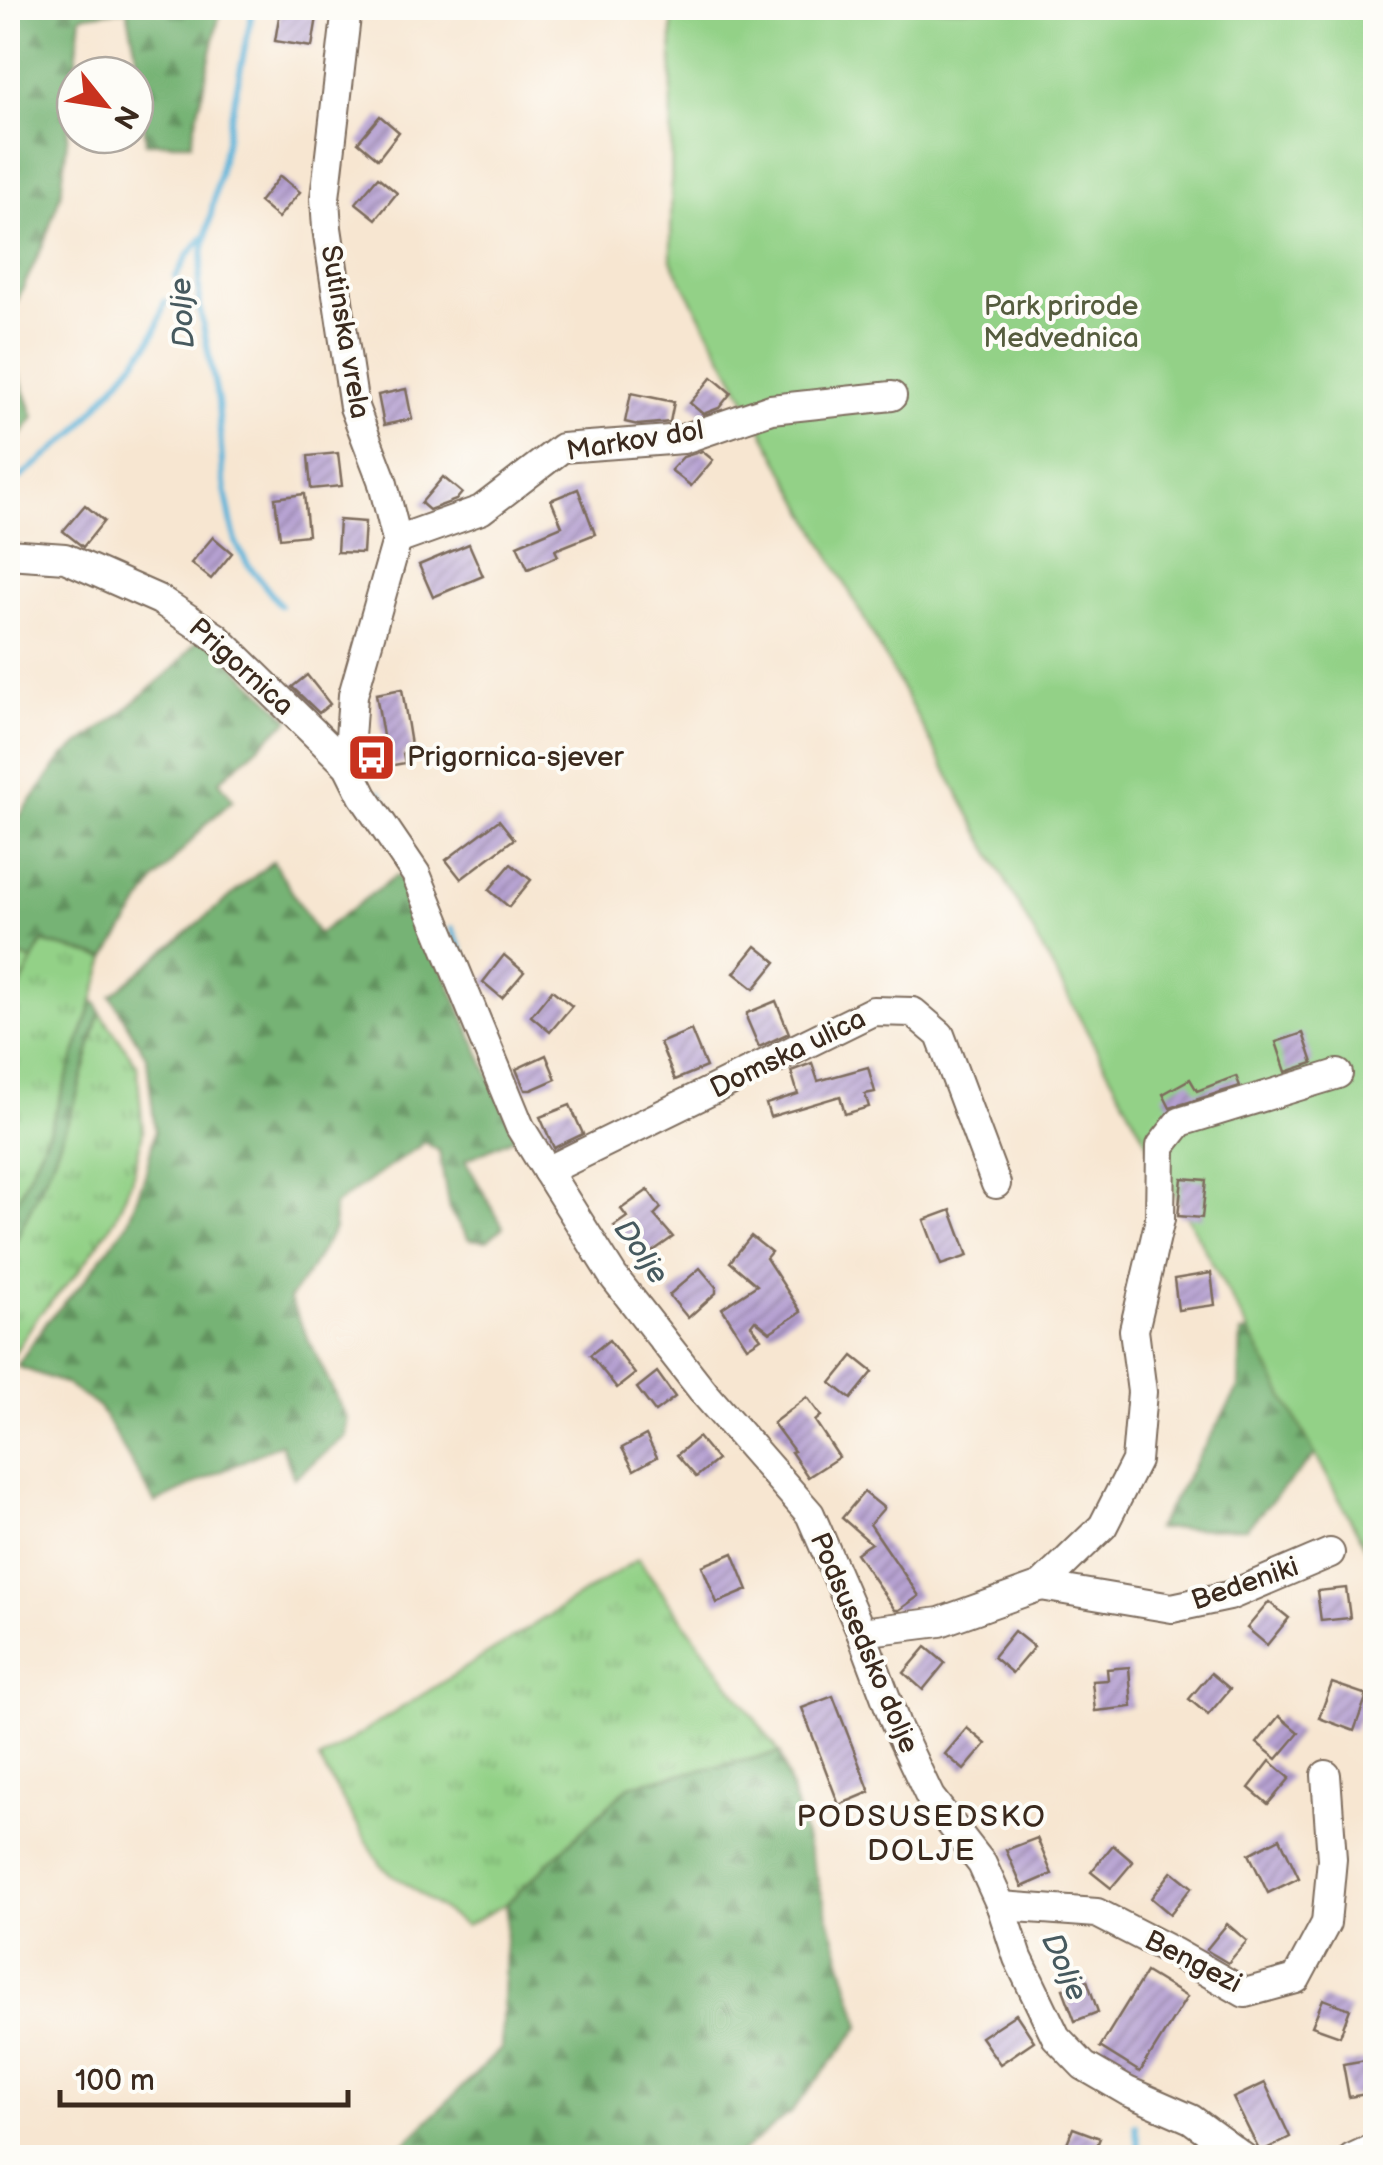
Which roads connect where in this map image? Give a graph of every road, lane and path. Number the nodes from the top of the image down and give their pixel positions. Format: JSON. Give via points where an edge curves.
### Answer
{"nodes":[{"id":1,"x":346,"y":8,"type":"edge"},
{"id":2,"x":892,"y":396,"type":"dead end"},
{"id":3,"x":397,"y":540,"type":"junction"},
{"id":4,"x":8,"y":554,"type":"edge"},
{"id":5,"x":348,"y":766,"type":"junction"},
{"id":6,"x":1338,"y":1074,"type":"dead end"},
{"id":7,"x":547,"y":1172,"type":"junction"},
{"id":8,"x":996,"y":1184,"type":"dead end"},
{"id":9,"x":1330,"y":1553,"type":"dead end"},
{"id":10,"x":1042,"y":1586,"type":"junction"},
{"id":11,"x":860,"y":1632,"type":"junction"},
{"id":12,"x":1326,"y":1775,"type":"dead end"},
{"id":13,"x":1001,"y":1906,"type":"junction"},
{"id":14,"x":1376,"y":2146,"type":"edge"},
{"id":15,"x":1244,"y":2158,"type":"edge"},
{"id":16,"x":1352,"y":2158,"type":"edge"}],
"edges":[{"from":1,"to":3,"type":"street","name":"Sutinska vrela","via":[[327,228],[354,408]]},
{"from":2,"to":3,"type":"street","name":"Markov dol","via":[[771,409],[683,439],[562,448],[481,510]]},
{"from":3,"to":5,"type":"street","name":"Sutinska vrela","via":[[353,695]]},
{"from":4,"to":5,"type":"street","name":"Prigornica","via":[[65,558],[160,600],[216,637]]},
{"from":5,"to":7,"type":"street","name":"Podsusedsko dolje","via":[[416,874],[520,1127]]},
{"from":6,"to":10,"type":"street","via":[[1180,1122],[1161,1146],[1160,1218],[1134,1330],[1142,1392],[1136,1461],[1103,1526]]},
{"from":7,"to":8,"type":"street","name":"Domska ulica","via":[[873,1012],[913,1012],[940,1035]]},
{"from":7,"to":11,"type":"street","name":"Podsusedsko dolje","via":[[613,1276],[810,1514]]},
{"from":9,"to":10,"type":"street","name":"Bedeniki","via":[[1230,1596],[1172,1608]]},
{"from":10,"to":11,"type":"street","via":[[940,1622]]},
{"from":11,"to":13,"type":"street","name":"Podsusedsko dolje","via":[[930,1797],[982,1864]]},
{"from":12,"to":13,"type":"street","name":"Bengezi","via":[[1332,1859],[1326,1923],[1296,1979],[1245,1993],[1097,1913]]},
{"from":13,"to":15,"type":"street","name":"Podsusedsko dolje","via":[[1056,2037],[1084,2066],[1191,2119]]},
{"from":14,"to":16,"type":"street"}]}
